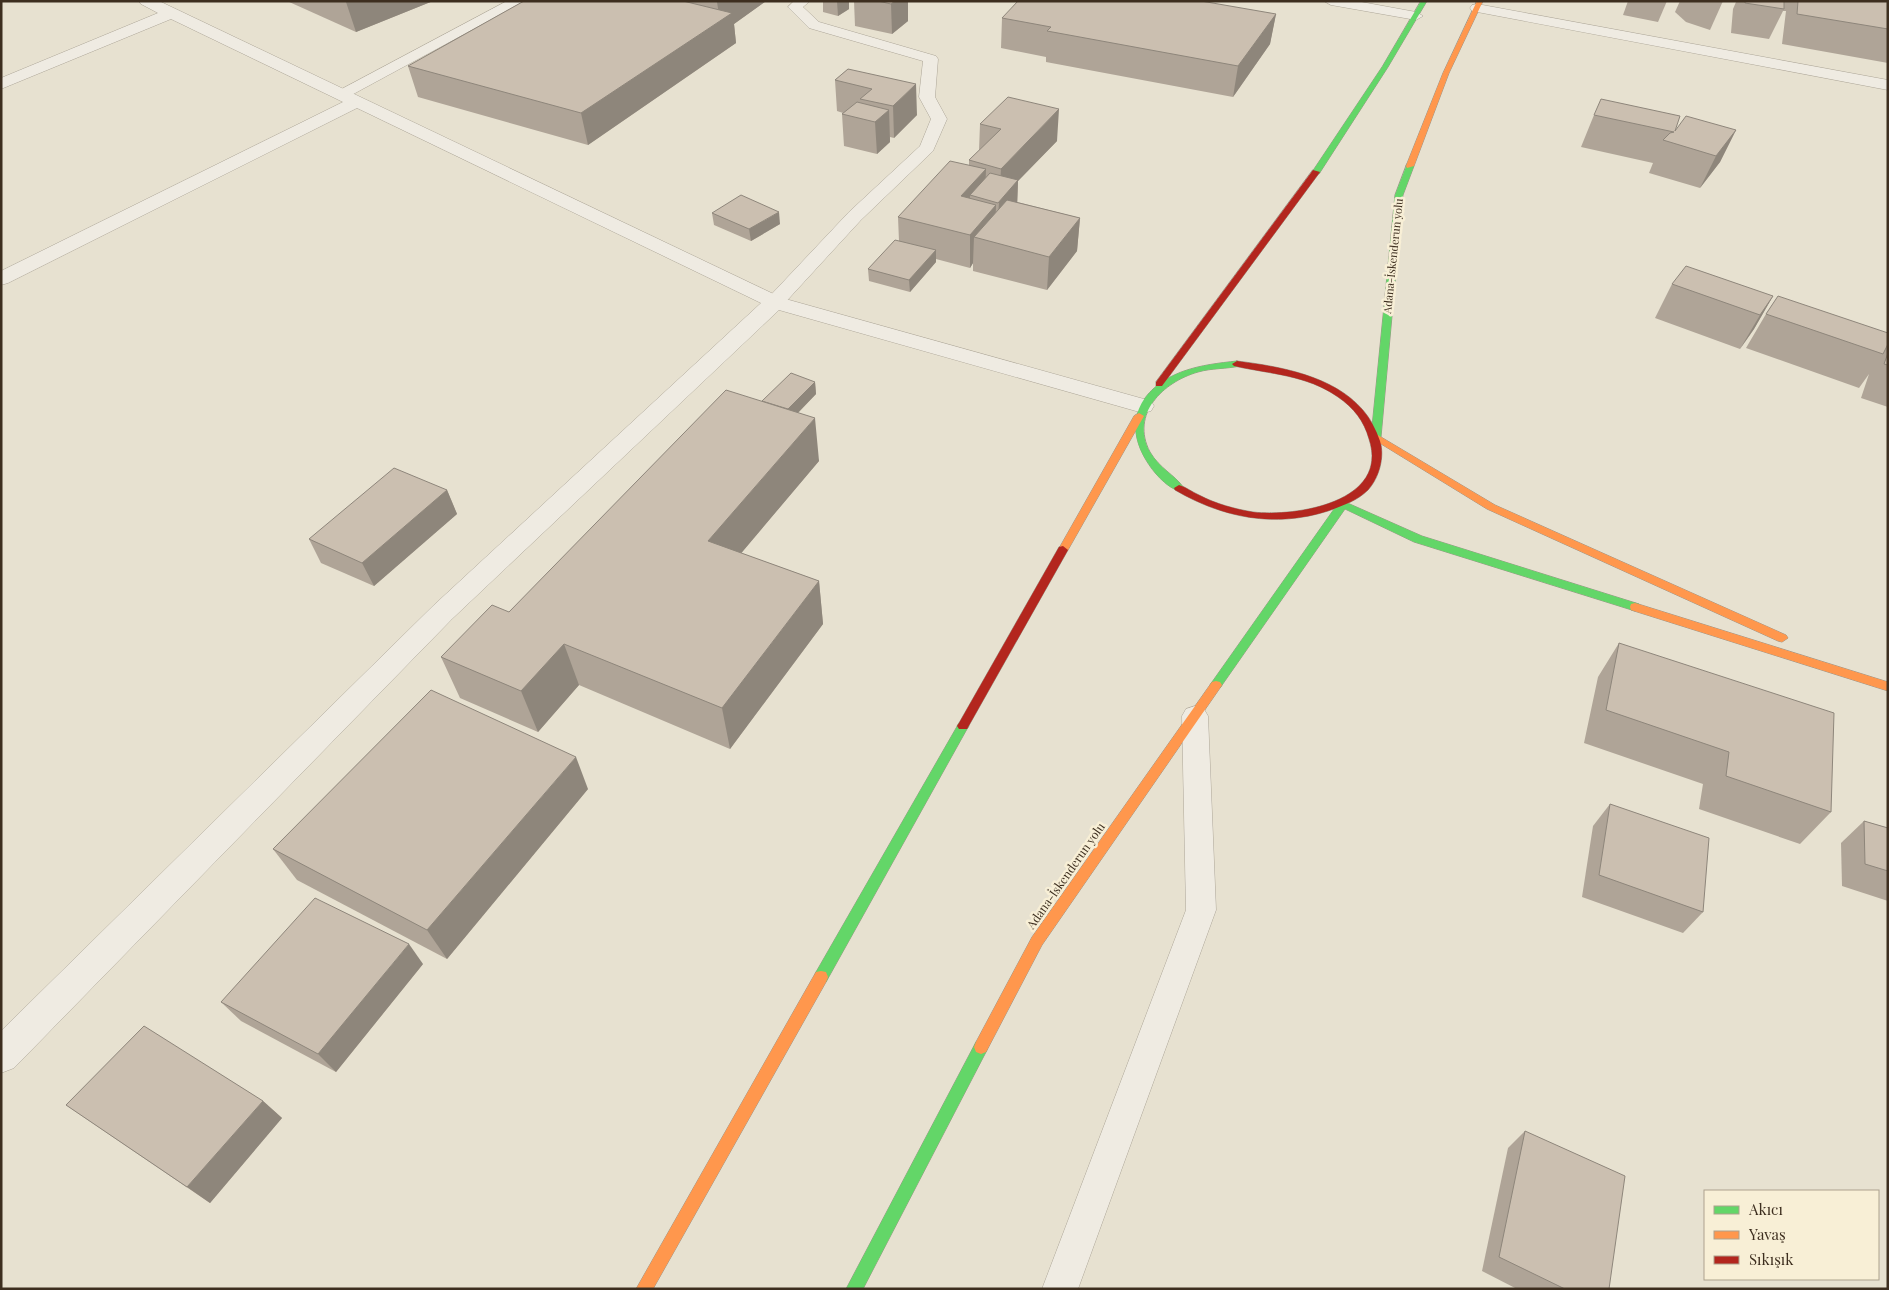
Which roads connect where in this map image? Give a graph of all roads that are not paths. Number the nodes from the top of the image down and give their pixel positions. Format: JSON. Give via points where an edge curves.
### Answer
{"nodes":[{"id":1,"x":146,"y":1,"type":"edge"},
{"id":2,"x":518,"y":1,"type":"edge"},
{"id":3,"x":803,"y":1,"type":"edge"},
{"id":4,"x":1331,"y":1,"type":"edge"},
{"id":5,"x":1424,"y":1,"type":"edge"},
{"id":6,"x":1478,"y":4,"type":"edge"},
{"id":7,"x":171,"y":13,"type":"junction"},
{"id":8,"x":1416,"y":16,"type":"junction"},
{"id":9,"x":1,"y":84,"type":"edge"},
{"id":10,"x":1888,"y":85,"type":"edge"},
{"id":11,"x":349,"y":99,"type":"junction"},
{"id":12,"x":1,"y":278,"type":"edge"},
{"id":13,"x":775,"y":302,"type":"junction"},
{"id":14,"x":1145,"y":405,"type":"junction"},
{"id":15,"x":1376,"y":438,"type":"junction"},
{"id":16,"x":1342,"y":504,"type":"junction"},
{"id":17,"x":1888,"y":687,"type":"edge"},
{"id":18,"x":1195,"y":716,"type":"junction"},
{"id":19,"x":1,"y":1056,"type":"edge"},
{"id":20,"x":644,"y":1289,"type":"edge"},
{"id":21,"x":854,"y":1289,"type":"edge"},
{"id":22,"x":1060,"y":1289,"type":"edge"}],
"edges":[{"from":1,"to":7,"type":"street"},
{"from":2,"to":11,"type":"lane"},
{"from":3,"to":13,"type":"lane","via":[[795,7],[814,24],[931,59],[927,97],[938,119],[927,148],[855,216]]},
{"from":4,"to":8,"type":"lane"},
{"from":5,"to":8,"type":"main road"},
{"from":6,"to":10,"type":"lane"},
{"from":6,"to":15,"type":"main road","name":"Adana-İskenderun yolu","via":[[1446,73],[1399,196]]},
{"from":7,"to":9,"type":"street"},
{"from":7,"to":11,"type":"street"},
{"from":8,"to":14,"type":"main road","via":[[1314,176]]},
{"from":11,"to":12,"type":"street"},
{"from":11,"to":13,"type":"street"},
{"from":13,"to":14,"type":"street"},
{"from":13,"to":19,"type":"street","via":[[443,612]]},
{"from":14,"to":15,"type":"main road","via":[[1173,378],[1203,368],[1237,364],[1274,368],[1308,378],[1339,393],[1362,414]]},
{"from":14,"to":16,"type":"main road","via":[[1140,442],[1154,468],[1182,491],[1220,508],[1263,517],[1306,515]]},
{"from":14,"to":20,"type":"main road"},
{"from":15,"to":16,"type":"main road","name":"Adana-İskenderun yolu","via":[[1378,462],[1366,485]]},
{"from":15,"to":17,"type":"main road","via":[[1491,507]]},
{"from":16,"to":17,"type":"main road","via":[[1418,539]]},
{"from":16,"to":18,"type":"main road","name":"Adana-İskenderun yolu"},
{"from":18,"to":21,"type":"main road","name":"Adana-İskenderun yolu","via":[[1037,941]]},
{"from":18,"to":22,"type":"lane","via":[[1201,910]]}]}
